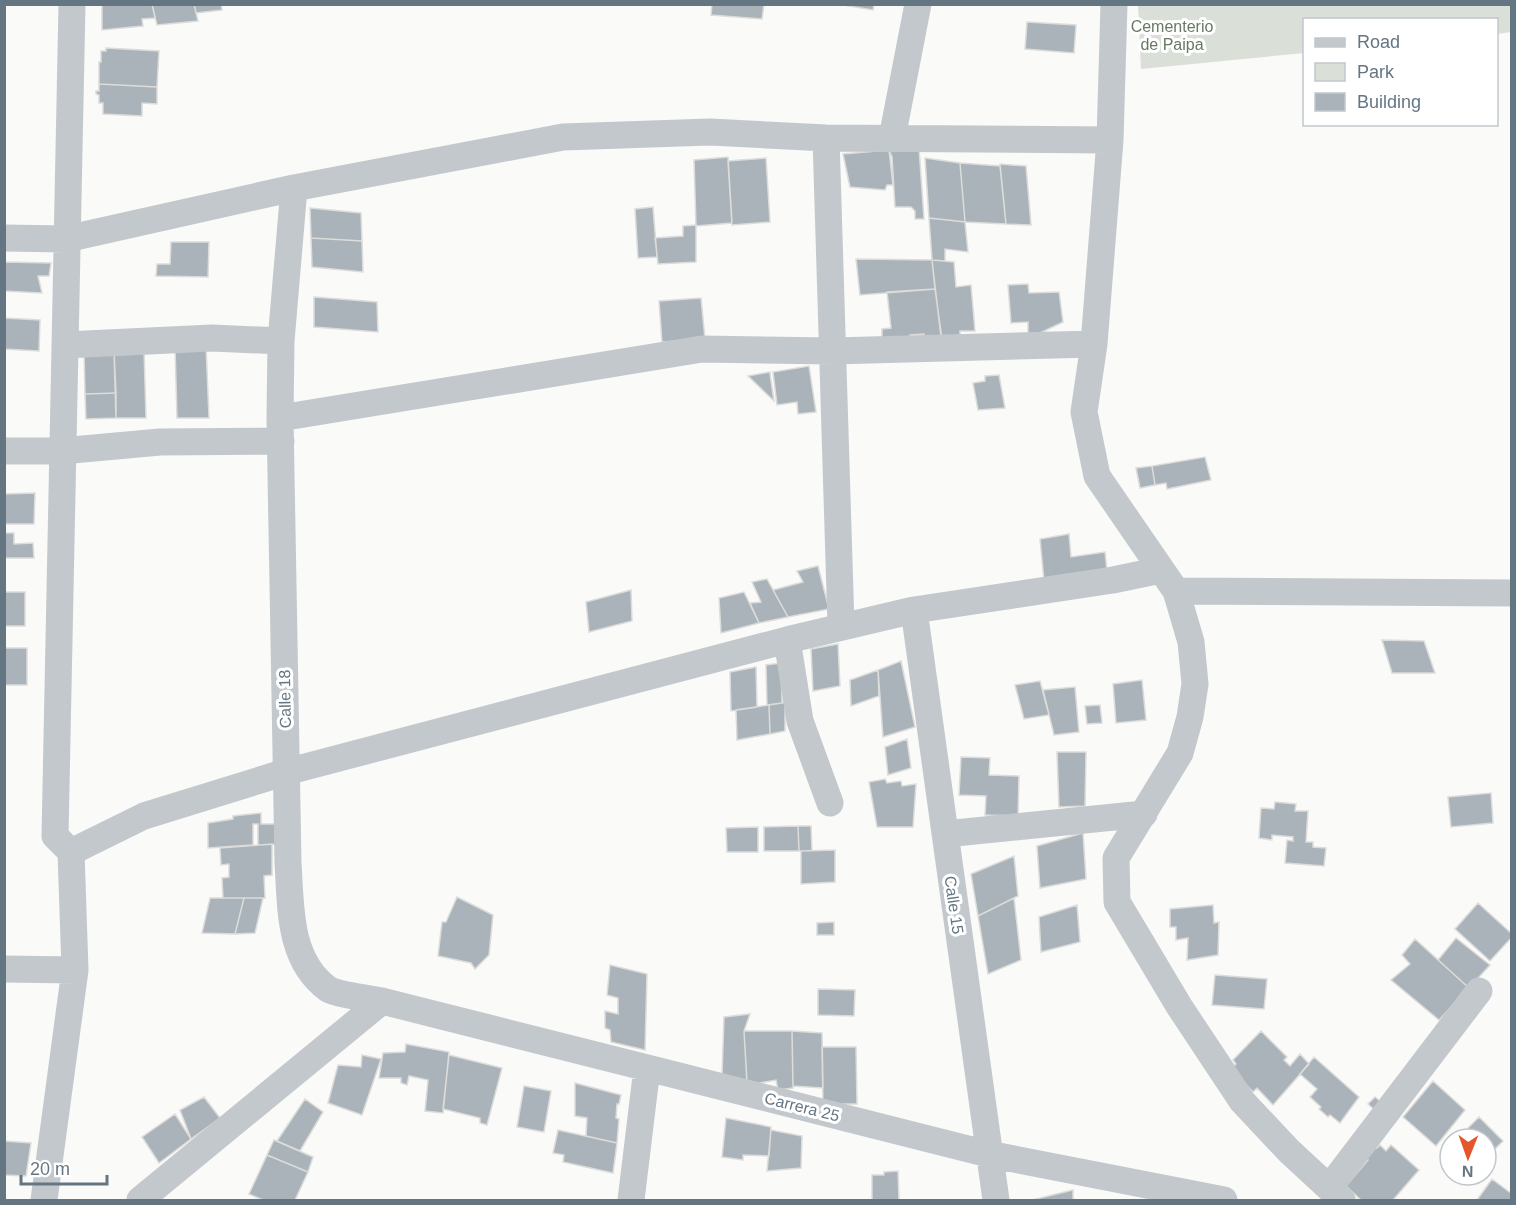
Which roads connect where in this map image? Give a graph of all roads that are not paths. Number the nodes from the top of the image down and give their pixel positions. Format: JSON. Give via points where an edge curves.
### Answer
{"nodes":[{"id":1,"x":72,"y":4,"type":"edge"},
{"id":2,"x":918,"y":4,"type":"edge"},
{"id":3,"x":1114,"y":4,"type":"edge"},
{"id":4,"x":826,"y":138,"type":"junction"},
{"id":5,"x":892,"y":138,"type":"junction"},
{"id":6,"x":1110,"y":140,"type":"junction"},
{"id":7,"x":294,"y":188,"type":"junction"},
{"id":8,"x":4,"y":238,"type":"edge"},
{"id":9,"x":66,"y":239,"type":"junction"},
{"id":10,"x":281,"y":341,"type":"junction"},
{"id":11,"x":1094,"y":344,"type":"junction"},
{"id":12,"x":65,"y":345,"type":"junction"},
{"id":13,"x":833,"y":351,"type":"junction"},
{"id":14,"x":281,"y":429,"type":"junction"},
{"id":15,"x":4,"y":452,"type":"edge"},
{"id":16,"x":61,"y":452,"type":"junction"},
{"id":17,"x":1168,"y":580,"type":"junction"},
{"id":18,"x":1512,"y":593,"type":"edge"},
{"id":19,"x":914,"y":610,"type":"junction"},
{"id":20,"x":841,"y":626,"type":"junction"},
{"id":21,"x":787,"y":640,"type":"junction"},
{"id":22,"x":286,"y":772,"type":"junction"},
{"id":23,"x":830,"y":803,"type":"dead end"},
{"id":24,"x":1144,"y":814,"type":"junction"},
{"id":25,"x":945,"y":834,"type":"junction"},
{"id":26,"x":71,"y":852,"type":"junction"},
{"id":27,"x":4,"y":969,"type":"edge"},
{"id":28,"x":75,"y":970,"type":"junction"},
{"id":29,"x":1479,"y":991,"type":"dead end"},
{"id":30,"x":382,"y":1001,"type":"junction"},
{"id":31,"x":646,"y":1068,"type":"junction"},
{"id":32,"x":988,"y":1154,"type":"junction"},
{"id":33,"x":1336,"y":1194,"type":"edge"},
{"id":34,"x":147,"y":1199,"type":"edge"},
{"id":35,"x":44,"y":1200,"type":"edge"},
{"id":36,"x":631,"y":1200,"type":"edge"},
{"id":37,"x":996,"y":1200,"type":"edge"},
{"id":38,"x":1224,"y":1200,"type":"edge"}],
"edges":[{"from":1,"to":9,"type":"street"},
{"from":2,"to":5,"type":"street"},
{"from":3,"to":6,"type":"street"},
{"from":4,"to":5,"type":"street"},
{"from":4,"to":7,"type":"street","via":[[710,132],[563,137]]},
{"from":4,"to":13,"type":"street"},
{"from":5,"to":6,"type":"street"},
{"from":6,"to":11,"type":"street"},
{"from":7,"to":9,"type":"street"},
{"from":7,"to":10,"type":"street","name":"Calle 18"},
{"from":8,"to":9,"type":"street"},
{"from":9,"to":12,"type":"street"},
{"from":10,"to":12,"type":"street","via":[[212,338]]},
{"from":10,"to":14,"type":"street","name":"Calle 18"},
{"from":11,"to":13,"type":"street"},
{"from":11,"to":17,"type":"street","via":[[1084,412],[1097,476]]},
{"from":12,"to":16,"type":"street"},
{"from":13,"to":14,"type":"street","via":[[702,349]]},
{"from":13,"to":20,"type":"street"},
{"from":14,"to":16,"type":"street"},
{"from":14,"to":22,"type":"street","name":"Calle 18"},
{"from":15,"to":16,"type":"street"},
{"from":16,"to":26,"type":"street","via":[[55,836]]},
{"from":17,"to":18,"type":"street"},
{"from":17,"to":19,"type":"street","via":[[1113,580]]},
{"from":17,"to":24,"type":"street","via":[[1191,642],[1195,684],[1179,753]]},
{"from":19,"to":20,"type":"street"},
{"from":19,"to":25,"type":"street","name":"Calle 15"},
{"from":20,"to":21,"type":"street"},
{"from":21,"to":22,"type":"street"},
{"from":21,"to":23,"type":"street","via":[[800,721]]},
{"from":22,"to":26,"type":"street","via":[[144,816]]},
{"from":22,"to":30,"type":"street","name":"Calle 18","via":[[293,932],[306,966],[329,990]]},
{"from":24,"to":25,"type":"street"},
{"from":24,"to":33,"type":"street","via":[[1116,858],[1118,902],[1179,1006],[1242,1101]]},
{"from":25,"to":32,"type":"street","name":"Calle 15"},
{"from":26,"to":28,"type":"street"},
{"from":27,"to":28,"type":"street"},
{"from":28,"to":35,"type":"street"},
{"from":29,"to":33,"type":"street"},
{"from":30,"to":31,"type":"street","name":"Carrera 25"},
{"from":30,"to":34,"type":"street"},
{"from":31,"to":32,"type":"street","name":"Carrera 25"},
{"from":31,"to":36,"type":"street"},
{"from":32,"to":37,"type":"street","name":"Calle 15"},
{"from":32,"to":38,"type":"street","name":"Carrera 25"}]}
